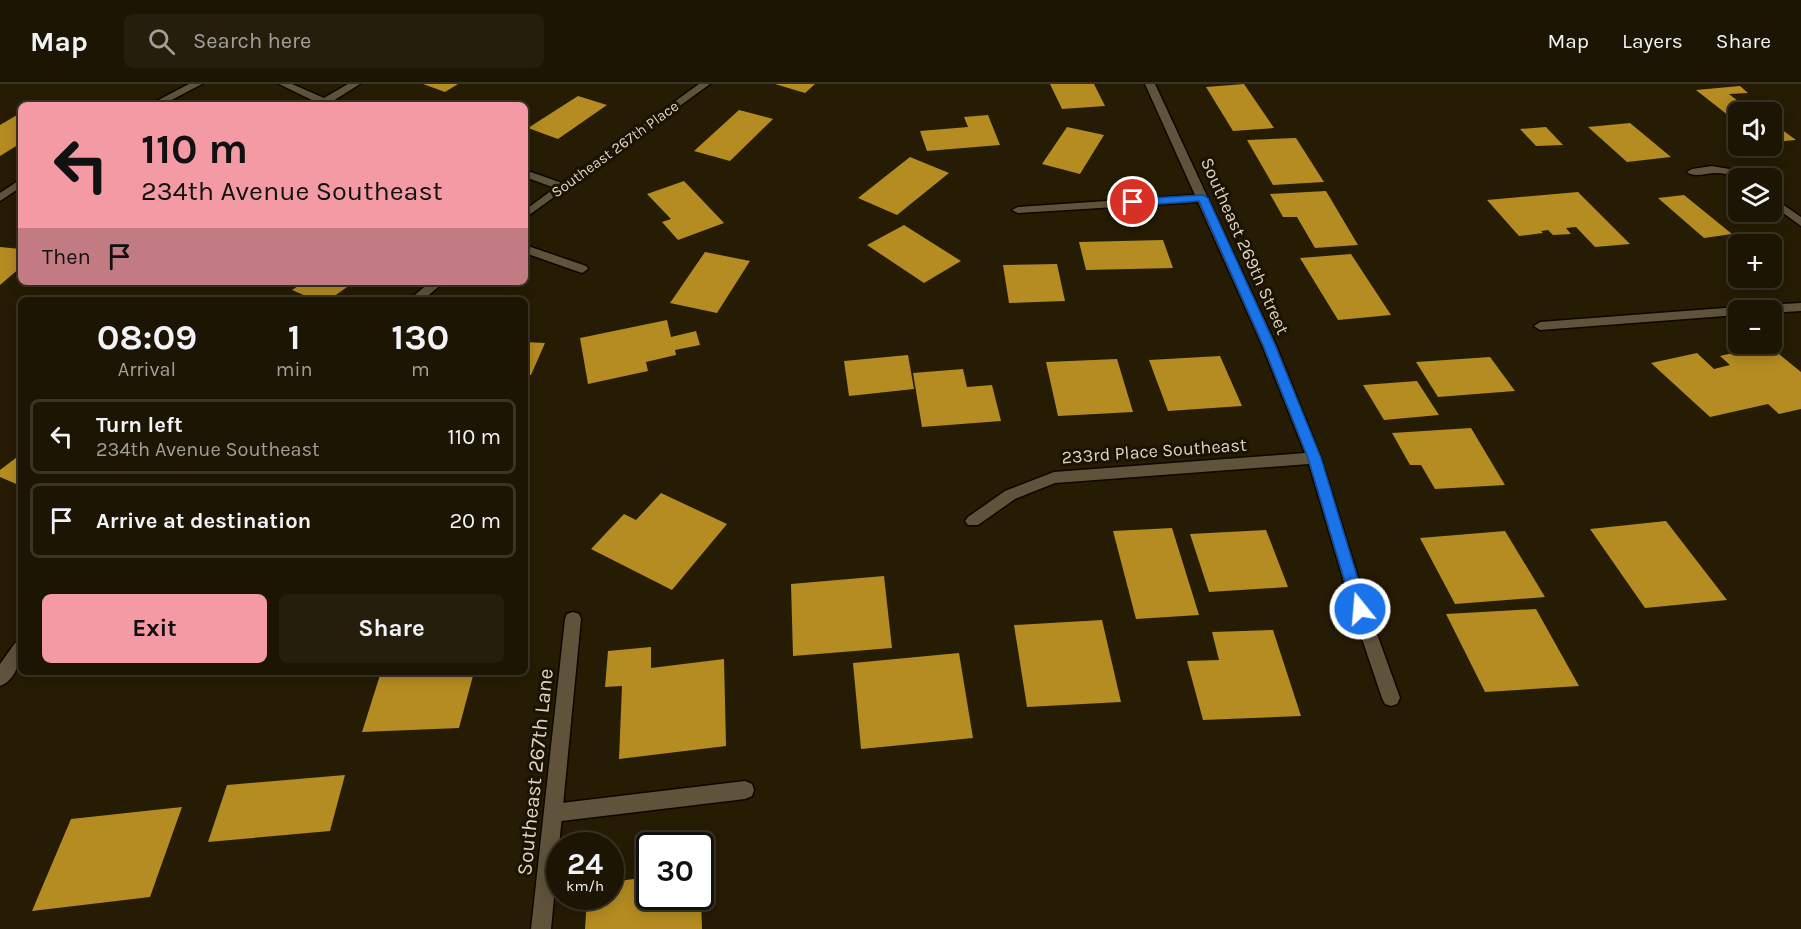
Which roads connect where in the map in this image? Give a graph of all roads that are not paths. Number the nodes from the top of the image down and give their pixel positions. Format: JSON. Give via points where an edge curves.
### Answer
{"nodes":[{"id":1,"x":197,"y":84,"type":"edge"},
{"id":2,"x":284,"y":84,"type":"edge"},
{"id":3,"x":355,"y":84,"type":"edge"},
{"id":4,"x":705,"y":84,"type":"edge"},
{"id":5,"x":1150,"y":84,"type":"edge"},
{"id":6,"x":160,"y":102,"type":"edge"},
{"id":7,"x":327,"y":102,"type":"edge"},
{"id":8,"x":330,"y":102,"type":"edge"},
{"id":9,"x":1692,"y":172,"type":"dead end"},
{"id":10,"x":1728,"y":172,"type":"edge"},
{"id":11,"x":528,"y":174,"type":"edge"},
{"id":12,"x":18,"y":184,"type":"edge"},
{"id":13,"x":562,"y":187,"type":"junction"},
{"id":14,"x":0,"y":198,"type":"edge"},
{"id":15,"x":1203,"y":198,"type":"junction"},
{"id":16,"x":1782,"y":208,"type":"edge"},
{"id":17,"x":1018,"y":210,"type":"dead end"},
{"id":18,"x":528,"y":214,"type":"edge"},
{"id":19,"x":1801,"y":223,"type":"edge"},
{"id":20,"x":528,"y":250,"type":"edge"},
{"id":21,"x":582,"y":269,"type":"dead end"},
{"id":22,"x":434,"y":285,"type":"edge"},
{"id":23,"x":419,"y":297,"type":"edge"},
{"id":24,"x":1801,"y":307,"type":"edge"},
{"id":25,"x":1782,"y":308,"type":"edge"},
{"id":26,"x":1728,"y":312,"type":"edge"},
{"id":27,"x":1540,"y":326,"type":"dead end"},
{"id":28,"x":1314,"y":458,"type":"junction"},
{"id":29,"x":973,"y":521,"type":"dead end"},
{"id":30,"x":573,"y":620,"type":"dead end"},
{"id":31,"x":18,"y":652,"type":"edge"},
{"id":32,"x":0,"y":678,"type":"edge"},
{"id":33,"x":1391,"y":698,"type":"dead end"},
{"id":34,"x":745,"y":790,"type":"dead end"},
{"id":35,"x":553,"y":813,"type":"junction"},
{"id":36,"x":541,"y":929,"type":"edge"}],
"edges":[{"from":1,"to":6,"type":"street"},
{"from":2,"to":7,"type":"street"},
{"from":3,"to":8,"type":"street"},
{"from":4,"to":13,"type":"street","name":"Southeast 267th Place"},
{"from":5,"to":15,"type":"street","name":"Southeast 269th Street"},
{"from":9,"to":10,"type":"street"},
{"from":11,"to":13,"type":"street"},
{"from":12,"to":14,"type":"street"},
{"from":13,"to":18,"type":"street","name":"Southeast 267th Place"},
{"from":15,"to":17,"type":"street"},
{"from":15,"to":28,"type":"street","name":"Southeast 269th Street"},
{"from":16,"to":19,"type":"street"},
{"from":20,"to":21,"type":"street"},
{"from":22,"to":23,"type":"street"},
{"from":24,"to":25,"type":"street"},
{"from":26,"to":27,"type":"street"},
{"from":28,"to":29,"type":"street","name":"233rd Place Southeast","via":[[1054,478],[1010,495]]},
{"from":28,"to":33,"type":"street","name":"Southeast 269th Street"},
{"from":30,"to":35,"type":"street","name":"Southeast 267th Lane"},
{"from":31,"to":32,"type":"street"},
{"from":34,"to":35,"type":"street"},
{"from":35,"to":36,"type":"street","name":"Southeast 267th Lane"}]}
